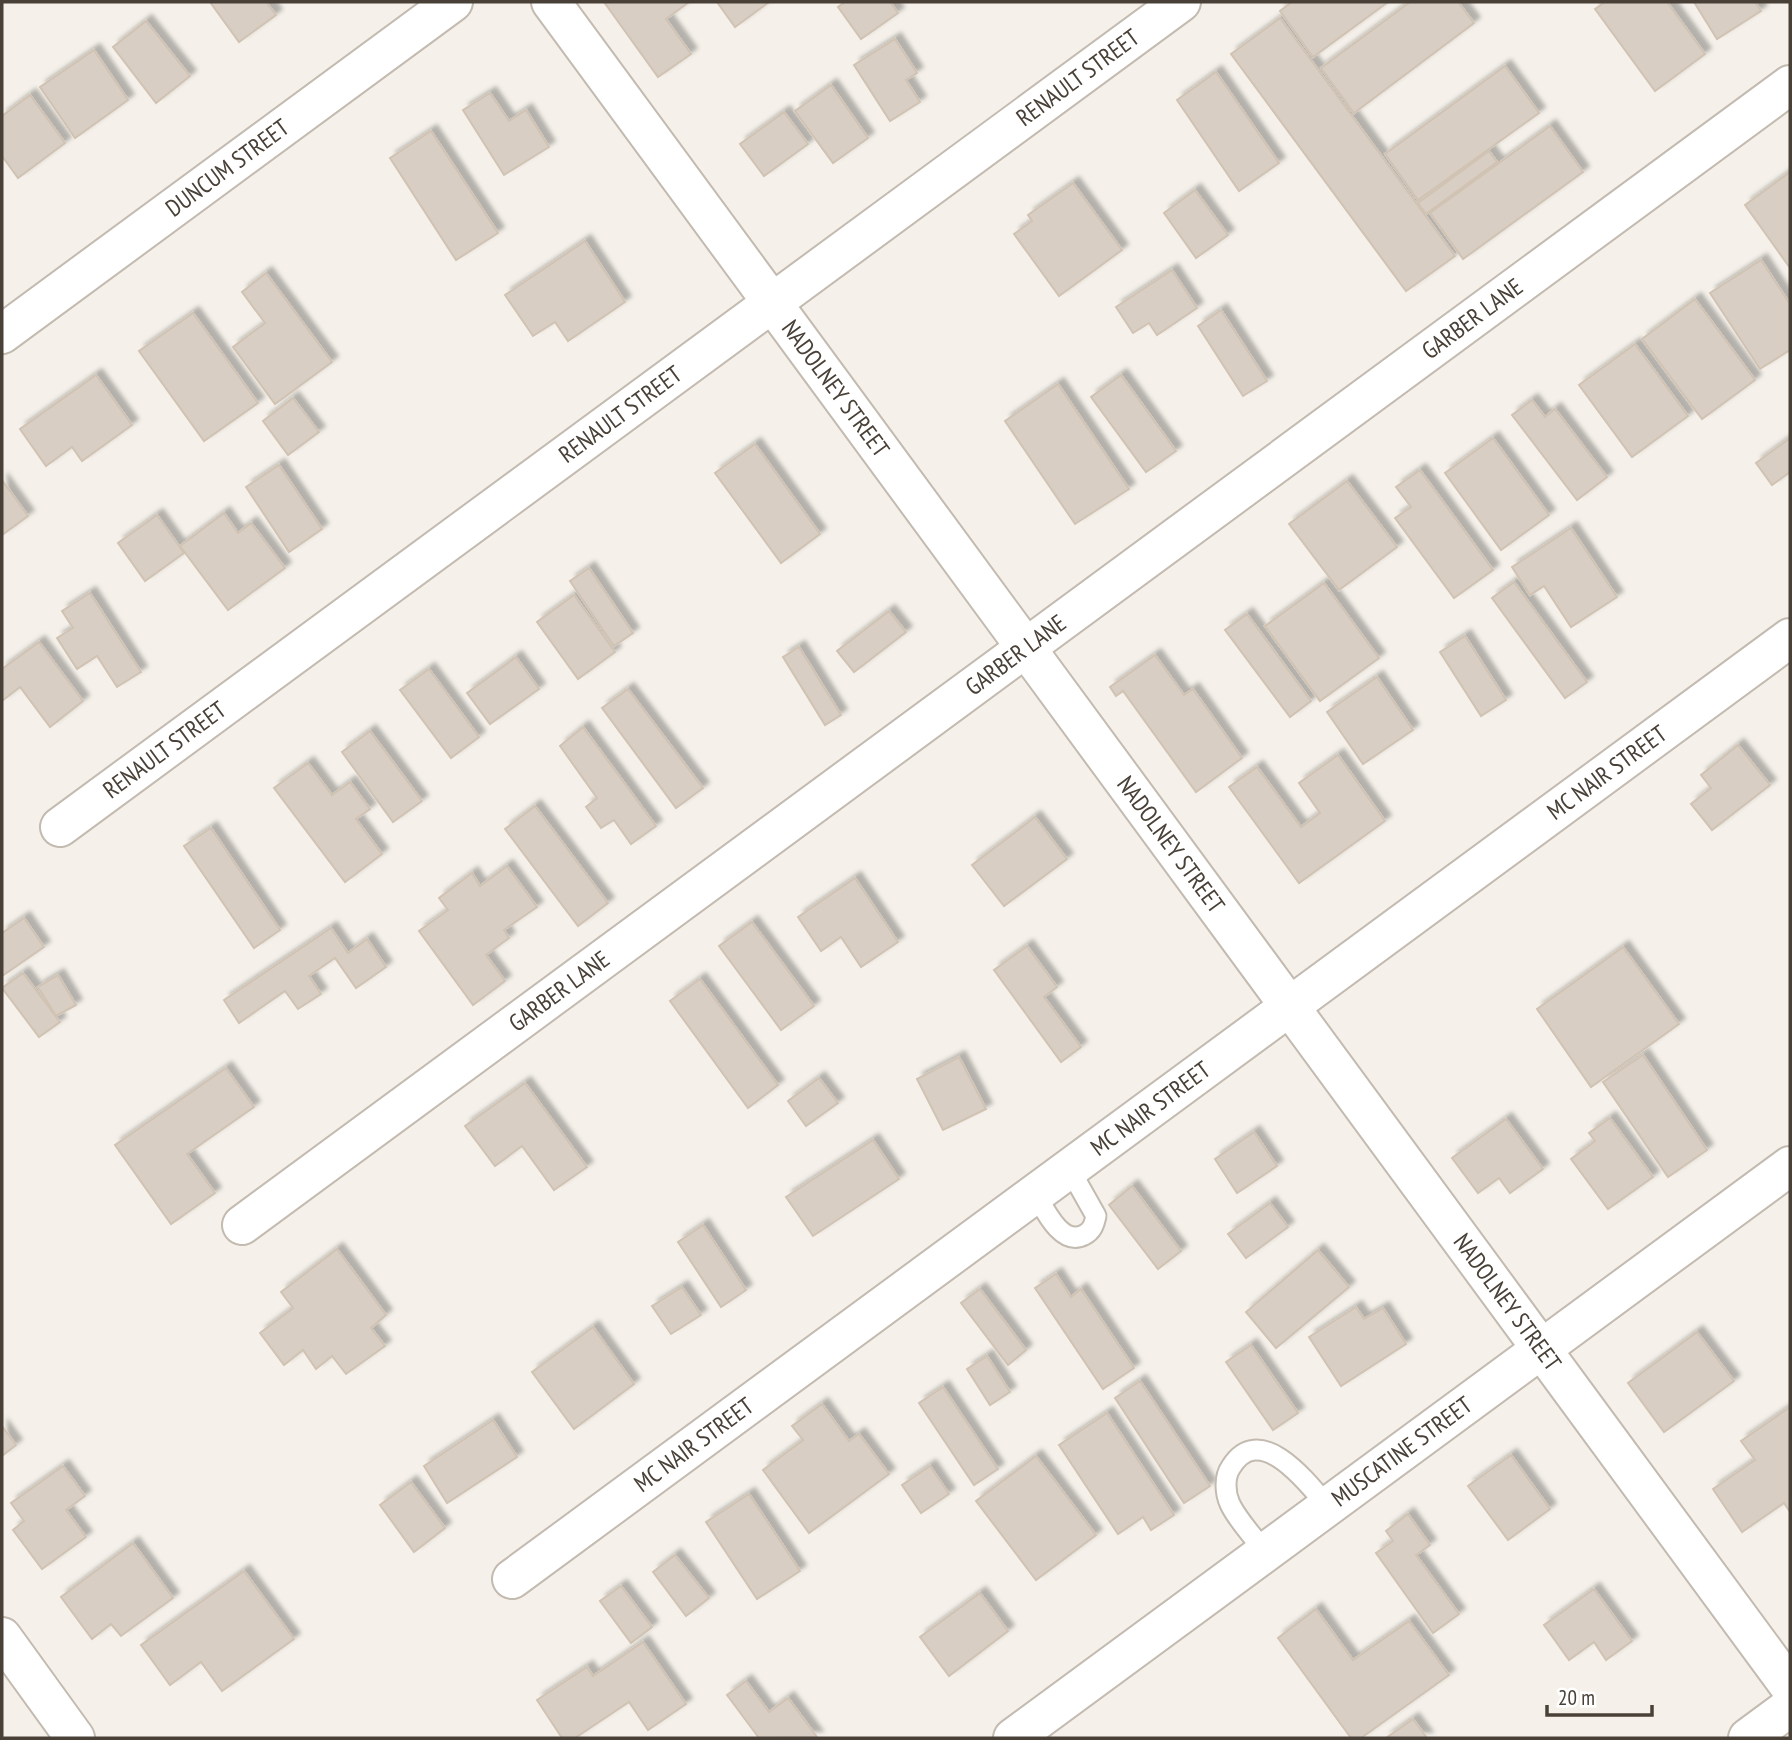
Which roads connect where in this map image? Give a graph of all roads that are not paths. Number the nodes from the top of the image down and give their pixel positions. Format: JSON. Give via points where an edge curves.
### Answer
{"nodes":[{"id":1,"x":453,"y":2,"type":"edge"},
{"id":2,"x":551,"y":2,"type":"edge"},
{"id":3,"x":1181,"y":2,"type":"edge"},
{"id":4,"x":1790,"y":85,"type":"edge"},
{"id":5,"x":772,"y":303,"type":"junction"},
{"id":6,"x":2,"y":334,"type":"edge"},
{"id":7,"x":1790,"y":638,"type":"edge"},
{"id":8,"x":1026,"y":648,"type":"junction"},
{"id":9,"x":60,"y":827,"type":"dead end"},
{"id":10,"x":1289,"y":1006,"type":"junction"},
{"id":11,"x":1790,"y":1166,"type":"edge"},
{"id":12,"x":1069,"y":1168,"type":"junction"},
{"id":13,"x":1035,"y":1193,"type":"junction"},
{"id":14,"x":242,"y":1226,"type":"dead end"},
{"id":15,"x":1541,"y":1349,"type":"junction"},
{"id":16,"x":1328,"y":1507,"type":"junction"},
{"id":17,"x":1265,"y":1552,"type":"junction"},
{"id":18,"x":512,"y":1579,"type":"dead end"},
{"id":19,"x":2,"y":1637,"type":"edge"},
{"id":20,"x":1790,"y":1688,"type":"edge"},
{"id":21,"x":1790,"y":1707,"type":"edge"},
{"id":22,"x":75,"y":1738,"type":"edge"},
{"id":23,"x":1013,"y":1738,"type":"edge"},
{"id":24,"x":1748,"y":1738,"type":"edge"}],
"edges":[{"from":1,"to":6,"type":"street","name":"DUNCUM STREET"},
{"from":2,"to":5,"type":"street","name":"NADOLNEY STREET"},
{"from":3,"to":5,"type":"street","name":"RENAULT STREET"},
{"from":4,"to":8,"type":"street","name":"GARBER LANE"},
{"from":5,"to":8,"type":"street","name":"NADOLNEY STREET"},
{"from":5,"to":9,"type":"street","name":"RENAULT STREET"},
{"from":7,"to":10,"type":"street","name":"MC NAIR STREET"},
{"from":8,"to":10,"type":"street","name":"NADOLNEY STREET"},
{"from":8,"to":14,"type":"street","name":"GARBER LANE"},
{"from":10,"to":12,"type":"street","name":"MC NAIR STREET"},
{"from":10,"to":15,"type":"street","name":"NADOLNEY STREET"},
{"from":11,"to":15,"type":"street","name":"MUSCATINE STREET"},
{"from":12,"to":13,"type":"street","name":"MC NAIR STREET"},
{"from":12,"to":13,"type":"lane","via":[[1096,1216],[1085,1235],[1075,1238],[1054,1225]]},
{"from":13,"to":18,"type":"street","name":"MC NAIR STREET"},
{"from":15,"to":16,"type":"street","name":"MUSCATINE STREET"},
{"from":15,"to":20,"type":"street","name":"NADOLNEY STREET"},
{"from":16,"to":17,"type":"street","name":"MUSCATINE STREET"},
{"from":16,"to":17,"type":"lane","via":[[1303,1477],[1275,1455],[1258,1449],[1243,1454],[1230,1468],[1226,1484],[1230,1503]]},
{"from":17,"to":23,"type":"street","name":"MUSCATINE STREET"},
{"from":19,"to":22,"type":"street"},
{"from":21,"to":24,"type":"street"}]}
